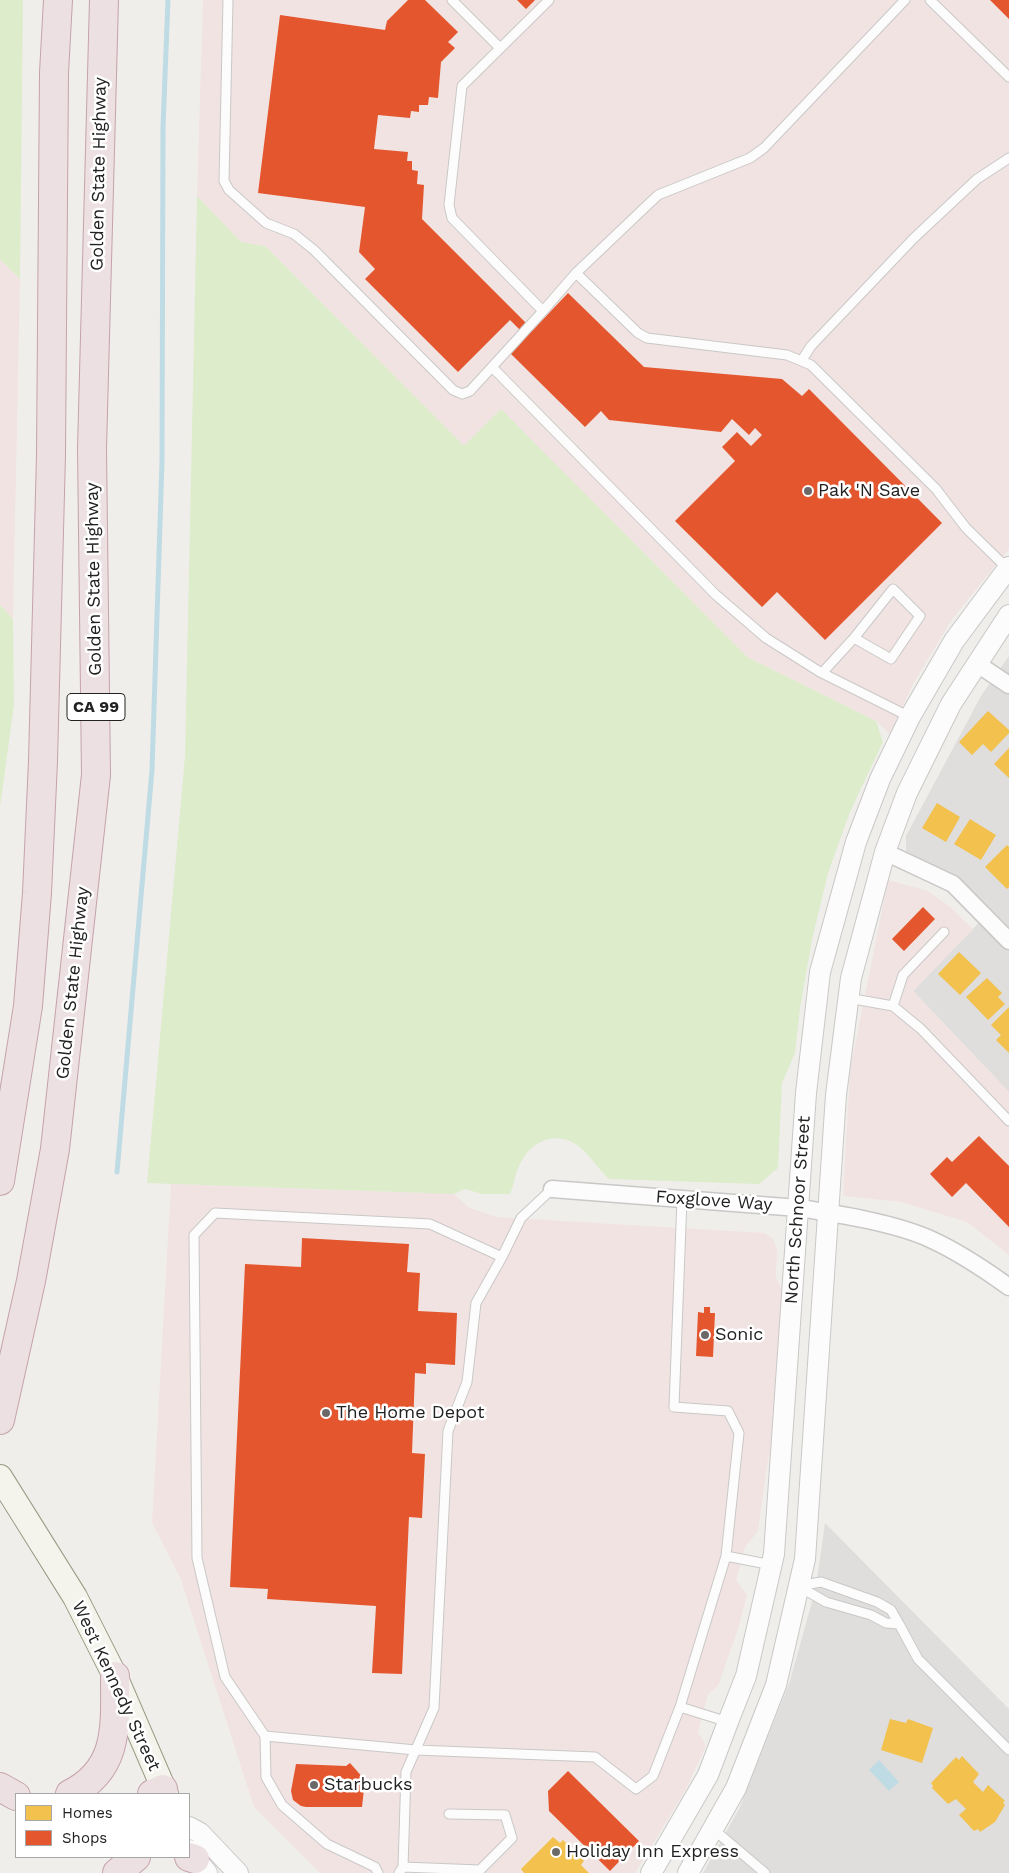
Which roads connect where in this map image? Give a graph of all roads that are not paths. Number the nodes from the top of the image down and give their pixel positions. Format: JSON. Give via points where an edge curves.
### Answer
{"nodes":[{"id":1,"x":58,"y":0,"type":"edge"},
{"id":2,"x":104,"y":0,"type":"edge"},
{"id":3,"x":228,"y":0,"type":"edge"},
{"id":4,"x":452,"y":0,"type":"edge"},
{"id":5,"x":549,"y":0,"type":"edge"},
{"id":6,"x":905,"y":0,"type":"edge"},
{"id":7,"x":930,"y":0,"type":"edge"},
{"id":8,"x":499,"y":47,"type":"junction"},
{"id":9,"x":1009,"y":77,"type":"edge"},
{"id":10,"x":1009,"y":158,"type":"edge"},
{"id":11,"x":576,"y":273,"type":"junction"},
{"id":12,"x":543,"y":311,"type":"junction"},
{"id":13,"x":802,"y":360,"type":"junction"},
{"id":14,"x":492,"y":367,"type":"junction"},
{"id":15,"x":1008,"y":569,"type":"edge"},
{"id":16,"x":1009,"y":615,"type":"edge"},
{"id":17,"x":854,"y":638,"type":"junction"},
{"id":18,"x":976,"y":664,"type":"junction"},
{"id":19,"x":822,"y":673,"type":"junction"},
{"id":20,"x":1009,"y":685,"type":"edge"},
{"id":21,"x":910,"y":717,"type":"junction"},
{"id":22,"x":885,"y":852,"type":"junction"},
{"id":23,"x":37,"y":893,"type":"junction"},
{"id":24,"x":944,"y":932,"type":"dead end"},
{"id":25,"x":1009,"y":941,"type":"edge"},
{"id":26,"x":848,"y":998,"type":"junction"},
{"id":27,"x":893,"y":1006,"type":"junction"},
{"id":28,"x":0,"y":1071,"type":"edge"},
{"id":29,"x":1009,"y":1121,"type":"edge"},
{"id":30,"x":0,"y":1181,"type":"edge"},
{"id":31,"x":552,"y":1189,"type":"joint"},
{"id":32,"x":682,"y":1199,"type":"junction"},
{"id":33,"x":799,"y":1208,"type":"junction"},
{"id":34,"x":830,"y":1213,"type":"junction"},
{"id":35,"x":502,"y":1257,"type":"junction"},
{"id":36,"x":1009,"y":1287,"type":"edge"},
{"id":37,"x":1,"y":1419,"type":"edge"},
{"id":38,"x":780,"y":1474,"type":"junction"},
{"id":39,"x":0,"y":1477,"type":"edge"},
{"id":40,"x":726,"y":1556,"type":"junction"},
{"id":41,"x":772,"y":1565,"type":"junction"},
{"id":42,"x":798,"y":1586,"type":"junction"},
{"id":43,"x":899,"y":1624,"type":"junction"},
{"id":44,"x":115,"y":1676,"type":"junction"},
{"id":45,"x":680,"y":1707,"type":"junction"},
{"id":46,"x":728,"y":1722,"type":"junction"},
{"id":47,"x":265,"y":1736,"type":"junction"},
{"id":48,"x":416,"y":1750,"type":"junction"},
{"id":49,"x":1009,"y":1750,"type":"edge"},
{"id":50,"x":0,"y":1787,"type":"edge"},
{"id":51,"x":160,"y":1792,"type":"edge"},
{"id":52,"x":71,"y":1793,"type":"edge"},
{"id":53,"x":15,"y":1795,"type":"edge"},
{"id":54,"x":449,"y":1814,"type":"dead end"},
{"id":55,"x":190,"y":1828,"type":"edge"},
{"id":56,"x":713,"y":1829,"type":"junction"},
{"id":57,"x":123,"y":1858,"type":"edge"},
{"id":58,"x":135,"y":1858,"type":"edge"},
{"id":59,"x":401,"y":1870,"type":"edge"},
{"id":60,"x":656,"y":1870,"type":"edge"},
{"id":61,"x":115,"y":1873,"type":"edge"},
{"id":62,"x":238,"y":1873,"type":"edge"},
{"id":63,"x":378,"y":1873,"type":"edge"},
{"id":64,"x":688,"y":1873,"type":"edge"},
{"id":65,"x":765,"y":1873,"type":"edge"}],
"edges":[{"from":1,"to":23,"type":"highway","number":"CA 99","via":[[54,73],[51,455]]},
{"from":2,"to":37,"type":"highway","name":"Golden State Highway","number":"CA 99","via":[[92,449],[96,775],[55,1149]]},
{"from":3,"to":14,"type":"lane","via":[[224,181],[229,190],[266,223],[294,234],[314,250],[453,390],[462,394],[470,391]]},
{"from":4,"to":8,"type":"lane"},
{"from":5,"to":8,"type":"lane"},
{"from":6,"to":11,"type":"lane","via":[[764,148],[750,158],[658,196]]},
{"from":7,"to":9,"type":"lane"},
{"from":8,"to":12,"type":"lane","via":[[462,86],[448,205],[452,218]]},
{"from":10,"to":13,"type":"lane","via":[[977,179],[914,238],[811,346]]},
{"from":11,"to":12,"type":"lane"},
{"from":11,"to":13,"type":"lane","via":[[647,338],[788,355]]},
{"from":12,"to":14,"type":"lane"},
{"from":13,"to":15,"type":"lane","via":[[811,365],[936,489],[966,528]]},
{"from":14,"to":19,"type":"lane","via":[[716,595],[766,638]]},
{"from":15,"to":21,"type":"street","name":"North Schnoor Street","via":[[954,641]]},
{"from":16,"to":18,"type":"street","name":"North Schnoor Street"},
{"from":17,"to":17,"type":"lane","via":[[890,659],[920,616],[893,589]]},
{"from":17,"to":19,"type":"lane"},
{"from":18,"to":20,"type":"street"},
{"from":18,"to":22,"type":"street","name":"North Schnoor Street","via":[[929,746]]},
{"from":19,"to":21,"type":"lane"},
{"from":21,"to":33,"type":"street","name":"North Schnoor Street","via":[[880,779],[856,842],[820,972],[806,1093]]},
{"from":22,"to":25,"type":"street","via":[[953,884]]},
{"from":22,"to":26,"type":"street","name":"North Schnoor Street","via":[[850,978]]},
{"from":23,"to":28,"type":"highway"},
{"from":23,"to":30,"type":"highway","number":"CA 99","via":[[28,1006]]},
{"from":24,"to":27,"type":"lane","via":[[902,975]]},
{"from":26,"to":27,"type":"lane"},
{"from":26,"to":34,"type":"street","name":"North Schnoor Street","via":[[836,1095]]},
{"from":27,"to":29,"type":"lane","via":[[921,1029]]},
{"from":31,"to":32,"type":"street","name":"Foxglove Way"},
{"from":31,"to":35,"type":"lane","via":[[521,1218]]},
{"from":32,"to":33,"type":"street","name":"Foxglove Way"},
{"from":32,"to":40,"type":"lane","via":[[674,1407],[728,1411],[739,1432]]},
{"from":33,"to":34,"type":"street","name":"Foxglove Way"},
{"from":33,"to":38,"type":"street","name":"North Schnoor Street"},
{"from":34,"to":36,"type":"street","name":"Foxglove Way","via":[[929,1238],[966,1257]]},
{"from":34,"to":42,"type":"street","name":"North Schnoor Street","via":[[805,1559]]},
{"from":35,"to":47,"type":"lane","via":[[430,1224],[215,1213],[194,1235],[197,1558],[225,1677]]},
{"from":35,"to":48,"type":"lane","via":[[476,1303],[467,1382],[448,1431],[434,1708]]},
{"from":38,"to":41,"type":"street","name":"North Schnoor Street"},
{"from":38,"to":42,"type":"street","via":[[797,1499],[790,1564]]},
{"from":39,"to":44,"type":"main road","name":"West Kennedy Street","via":[[75,1597]]},
{"from":40,"to":41,"type":"lane"},
{"from":40,"to":45,"type":"lane"},
{"from":41,"to":46,"type":"street","name":"North Schnoor Street","via":[[746,1676]]},
{"from":42,"to":43,"type":"lane","via":[[826,1602],[871,1615],[886,1623]]},
{"from":42,"to":43,"type":"lane","via":[[822,1582],[877,1602],[892,1610]]},
{"from":42,"to":56,"type":"street","name":"North Schnoor Street","via":[[776,1685],[736,1788]]},
{"from":43,"to":49,"type":"lane","via":[[918,1659]]},
{"from":44,"to":51,"type":"main road","name":"West Kennedy Street"},
{"from":44,"to":52,"type":"highway","via":[[113,1744],[95,1776]]},
{"from":45,"to":46,"type":"lane"},
{"from":45,"to":48,"type":"lane","via":[[653,1776],[636,1788],[595,1756]]},
{"from":46,"to":60,"type":"street","name":"North Schnoor Street","via":[[708,1775]]},
{"from":47,"to":48,"type":"lane"},
{"from":47,"to":63,"type":"lane","via":[[266,1777],[282,1805],[327,1844],[375,1868]]},
{"from":48,"to":59,"type":"lane","via":[[406,1772]]},
{"from":50,"to":53,"type":"highway"},
{"from":54,"to":59,"type":"lane","via":[[505,1815],[512,1838],[480,1870]]},
{"from":55,"to":62,"type":"street","via":[[200,1833]]},
{"from":56,"to":64,"type":"street","name":"North Schnoor Street"},
{"from":56,"to":65,"type":"lane"},
{"from":57,"to":61,"type":"highway"},
{"from":58,"to":61,"type":"highway"}]}
